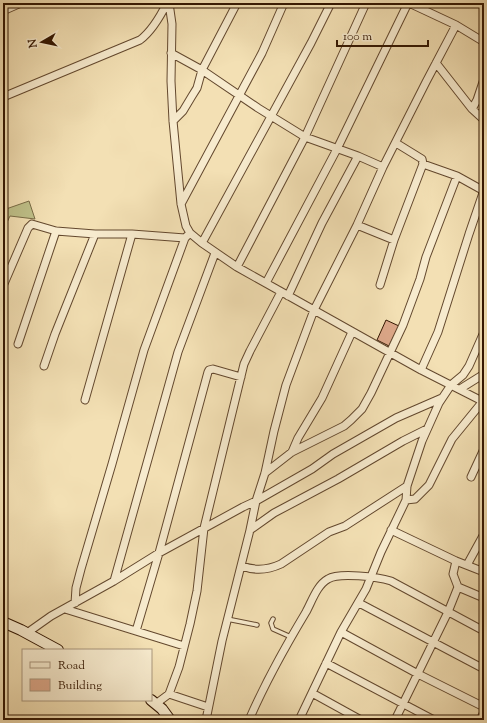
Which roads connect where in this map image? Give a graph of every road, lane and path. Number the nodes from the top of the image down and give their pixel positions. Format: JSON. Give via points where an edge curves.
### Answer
{"nodes":[{"id":1,"x":21,"y":3,"type":"edge"},
{"id":2,"x":168,"y":3,"type":"edge"},
{"id":3,"x":237,"y":3,"type":"edge"},
{"id":4,"x":284,"y":3,"type":"edge"},
{"id":5,"x":331,"y":3,"type":"edge"},
{"id":6,"x":366,"y":3,"type":"edge"},
{"id":7,"x":408,"y":3,"type":"edge"},
{"id":8,"x":3,"y":11,"type":"edge"},
{"id":9,"x":456,"y":25,"type":"junction"},
{"id":10,"x":484,"y":42,"type":"edge"},
{"id":11,"x":171,"y":54,"type":"junction"},
{"id":12,"x":436,"y":63,"type":"junction"},
{"id":13,"x":202,"y":70,"type":"junction"},
{"id":14,"x":484,"y":79,"type":"edge"},
{"id":15,"x":239,"y":95,"type":"junction"},
{"id":16,"x":3,"y":97,"type":"edge"},
{"id":17,"x":472,"y":109,"type":"junction"},
{"id":18,"x":271,"y":116,"type":"junction"},
{"id":19,"x":484,"y":120,"type":"edge"},
{"id":20,"x":173,"y":121,"type":"junction"},
{"id":21,"x":305,"y":137,"type":"junction"},
{"id":22,"x":396,"y":143,"type":"junction"},
{"id":23,"x":337,"y":149,"type":"junction"},
{"id":24,"x":358,"y":156,"type":"junction"},
{"id":25,"x":423,"y":164,"type":"junction"},
{"id":26,"x":383,"y":167,"type":"junction"},
{"id":27,"x":457,"y":176,"type":"junction"},
{"id":28,"x":484,"y":191,"type":"edge"},
{"id":29,"x":181,"y":204,"type":"junction"},
{"id":30,"x":357,"y":225,"type":"junction"},
{"id":31,"x":56,"y":231,"type":"junction"},
{"id":32,"x":94,"y":234,"type":"junction"},
{"id":33,"x":132,"y":234,"type":"junction"},
{"id":34,"x":187,"y":236,"type":"junction"},
{"id":35,"x":394,"y":240,"type":"junction"},
{"id":36,"x":202,"y":243,"type":"junction"},
{"id":37,"x":215,"y":253,"type":"junction"},
{"id":38,"x":237,"y":267,"type":"junction"},
{"id":39,"x":266,"y":283,"type":"junction"},
{"id":40,"x":380,"y":285,"type":"dead end"},
{"id":41,"x":3,"y":286,"type":"edge"},
{"id":42,"x":285,"y":294,"type":"junction"},
{"id":43,"x":314,"y":310,"type":"junction"},
{"id":44,"x":352,"y":332,"type":"junction"},
{"id":45,"x":484,"y":332,"type":"edge"},
{"id":46,"x":18,"y":344,"type":"dead end"},
{"id":47,"x":391,"y":352,"type":"junction"},
{"id":48,"x":44,"y":366,"type":"dead end"},
{"id":49,"x":421,"y":370,"type":"junction"},
{"id":50,"x":484,"y":374,"type":"edge"},
{"id":51,"x":241,"y":377,"type":"junction"},
{"id":52,"x":451,"y":385,"type":"junction"},
{"id":53,"x":460,"y":390,"type":"junction"},
{"id":54,"x":442,"y":398,"type":"junction"},
{"id":55,"x":85,"y":400,"type":"dead end"},
{"id":56,"x":483,"y":401,"type":"edge"},
{"id":57,"x":427,"y":429,"type":"junction"},
{"id":58,"x":484,"y":450,"type":"edge"},
{"id":59,"x":292,"y":452,"type":"junction"},
{"id":60,"x":265,"y":473,"type":"junction"},
{"id":61,"x":471,"y":477,"type":"dead end"},
{"id":62,"x":407,"y":486,"type":"junction"},
{"id":63,"x":406,"y":500,"type":"junction"},
{"id":64,"x":256,"y":501,"type":"junction"},
{"id":65,"x":204,"y":528,"type":"junction"},
{"id":66,"x":250,"y":530,"type":"junction"},
{"id":67,"x":391,"y":530,"type":"junction"},
{"id":68,"x":484,"y":534,"type":"edge"},
{"id":69,"x":159,"y":553,"type":"junction"},
{"id":70,"x":456,"y":561,"type":"junction"},
{"id":71,"x":467,"y":565,"type":"junction"},
{"id":72,"x":242,"y":566,"type":"junction"},
{"id":73,"x":484,"y":572,"type":"edge"},
{"id":74,"x":370,"y":578,"type":"junction"},
{"id":75,"x":114,"y":581,"type":"junction"},
{"id":76,"x":458,"y":586,"type":"junction"},
{"id":77,"x":484,"y":598,"type":"edge"},
{"id":78,"x":75,"y":603,"type":"junction"},
{"id":79,"x":359,"y":603,"type":"junction"},
{"id":80,"x":65,"y":609,"type":"junction"},
{"id":81,"x":448,"y":612,"type":"junction"},
{"id":82,"x":228,"y":619,"type":"junction"},
{"id":83,"x":273,"y":619,"type":"dead end"},
{"id":84,"x":3,"y":622,"type":"edge"},
{"id":85,"x":256,"y":626,"type":"dead end"},
{"id":86,"x":136,"y":631,"type":"junction"},
{"id":87,"x":484,"y":631,"type":"edge"},
{"id":88,"x":341,"y":632,"type":"junction"},
{"id":89,"x":27,"y":633,"type":"junction"},
{"id":90,"x":291,"y":637,"type":"junction"},
{"id":91,"x":433,"y":642,"type":"junction"},
{"id":92,"x":184,"y":646,"type":"junction"},
{"id":93,"x":56,"y":649,"type":"edge"},
{"id":94,"x":326,"y":663,"type":"junction"},
{"id":95,"x":484,"y":669,"type":"edge"},
{"id":96,"x":418,"y":674,"type":"junction"},
{"id":97,"x":312,"y":693,"type":"junction"},
{"id":98,"x":169,"y":694,"type":"junction"},
{"id":99,"x":154,"y":702,"type":"edge"},
{"id":100,"x":403,"y":704,"type":"junction"},
{"id":101,"x":208,"y":707,"type":"junction"},
{"id":102,"x":484,"y":707,"type":"edge"},
{"id":103,"x":484,"y":712,"type":"edge"},
{"id":104,"x":170,"y":720,"type":"edge"},
{"id":105,"x":206,"y":720,"type":"edge"},
{"id":106,"x":249,"y":720,"type":"edge"},
{"id":107,"x":299,"y":720,"type":"edge"},
{"id":108,"x":362,"y":720,"type":"edge"},
{"id":109,"x":395,"y":720,"type":"edge"},
{"id":110,"x":434,"y":720,"type":"edge"},
{"id":111,"x":480,"y":720,"type":"edge"}],
"edges":[{"from":1,"to":8,"type":"street"},
{"from":2,"to":11,"type":"street","via":[[172,24]]},
{"from":2,"to":16,"type":"street","via":[[152,28],[140,40]]},
{"from":3,"to":13,"type":"street"},
{"from":4,"to":15,"type":"street","via":[[262,53]]},
{"from":5,"to":18,"type":"street"},
{"from":6,"to":21,"type":"street"},
{"from":7,"to":9,"type":"street"},
{"from":7,"to":23,"type":"street"},
{"from":9,"to":10,"type":"street"},
{"from":9,"to":12,"type":"street"},
{"from":11,"to":13,"type":"street"},
{"from":11,"to":20,"type":"street"},
{"from":12,"to":17,"type":"street"},
{"from":12,"to":22,"type":"street"},
{"from":13,"to":15,"type":"street"},
{"from":13,"to":20,"type":"street","via":[[188,104]]},
{"from":14,"to":17,"type":"street"},
{"from":15,"to":18,"type":"street"},
{"from":15,"to":29,"type":"street"},
{"from":17,"to":19,"type":"street"},
{"from":18,"to":21,"type":"street"},
{"from":18,"to":36,"type":"street"},
{"from":20,"to":29,"type":"street"},
{"from":21,"to":23,"type":"street"},
{"from":21,"to":38,"type":"street"},
{"from":22,"to":25,"type":"street","via":[[422,159]]},
{"from":22,"to":26,"type":"street"},
{"from":23,"to":24,"type":"street"},
{"from":23,"to":39,"type":"street"},
{"from":24,"to":26,"type":"street"},
{"from":24,"to":42,"type":"street"},
{"from":25,"to":27,"type":"street"},
{"from":25,"to":35,"type":"street"},
{"from":26,"to":30,"type":"street"},
{"from":27,"to":28,"type":"street"},
{"from":27,"to":47,"type":"street"},
{"from":28,"to":49,"type":"street","via":[[438,332]]},
{"from":29,"to":34,"type":"street"},
{"from":30,"to":35,"type":"street"},
{"from":30,"to":43,"type":"street"},
{"from":31,"to":32,"type":"street"},
{"from":31,"to":41,"type":"street","via":[[30,225]]},
{"from":31,"to":46,"type":"street"},
{"from":32,"to":33,"type":"street"},
{"from":32,"to":48,"type":"street"},
{"from":33,"to":34,"type":"street"},
{"from":33,"to":55,"type":"street"},
{"from":34,"to":36,"type":"street"},
{"from":34,"to":78,"type":"street","via":[[144,350],[81,568]]},
{"from":35,"to":40,"type":"street"},
{"from":36,"to":37,"type":"street"},
{"from":37,"to":38,"type":"street"},
{"from":37,"to":75,"type":"street","via":[[178,352]]},
{"from":38,"to":39,"type":"street"},
{"from":39,"to":42,"type":"street"},
{"from":42,"to":43,"type":"street"},
{"from":42,"to":51,"type":"street","via":[[250,351]]},
{"from":43,"to":44,"type":"street"},
{"from":43,"to":60,"type":"street","via":[[286,385]]},
{"from":44,"to":47,"type":"street"},
{"from":44,"to":59,"type":"street","via":[[322,398]]},
{"from":45,"to":52,"type":"street","via":[[469,366]]},
{"from":47,"to":49,"type":"street"},
{"from":47,"to":59,"type":"street","via":[[362,409],[352,420]]},
{"from":49,"to":52,"type":"street"},
{"from":50,"to":53,"type":"street"},
{"from":51,"to":65,"type":"street"},
{"from":51,"to":69,"type":"street","via":[[213,369],[208,372]]},
{"from":52,"to":53,"type":"street"},
{"from":52,"to":54,"type":"street"},
{"from":53,"to":56,"type":"street"},
{"from":54,"to":57,"type":"street"},
{"from":54,"to":64,"type":"street","via":[[396,418]]},
{"from":56,"to":63,"type":"street","via":[[452,439],[429,485],[415,499]]},
{"from":57,"to":62,"type":"street"},
{"from":57,"to":66,"type":"street","via":[[274,513]]},
{"from":58,"to":61,"type":"street"},
{"from":59,"to":60,"type":"street"},
{"from":60,"to":64,"type":"street"},
{"from":62,"to":63,"type":"street"},
{"from":62,"to":72,"type":"street","via":[[273,568],[258,570]]},
{"from":63,"to":67,"type":"street"},
{"from":64,"to":65,"type":"street"},
{"from":64,"to":66,"type":"street"},
{"from":65,"to":69,"type":"street"},
{"from":65,"to":92,"type":"street","via":[[196,600]]},
{"from":66,"to":72,"type":"street"},
{"from":67,"to":70,"type":"street"},
{"from":67,"to":74,"type":"street"},
{"from":68,"to":71,"type":"street"},
{"from":69,"to":75,"type":"street"},
{"from":69,"to":86,"type":"street"},
{"from":70,"to":71,"type":"street"},
{"from":70,"to":76,"type":"street","via":[[453,574]]},
{"from":71,"to":73,"type":"street"},
{"from":72,"to":82,"type":"street"},
{"from":74,"to":79,"type":"street"},
{"from":74,"to":81,"type":"street","via":[[391,581]]},
{"from":74,"to":90,"type":"street","via":[[328,578],[319,588]]},
{"from":75,"to":78,"type":"street"},
{"from":76,"to":77,"type":"street"},
{"from":76,"to":81,"type":"street"},
{"from":78,"to":80,"type":"street"},
{"from":79,"to":88,"type":"street"},
{"from":79,"to":91,"type":"street"},
{"from":80,"to":86,"type":"street"},
{"from":80,"to":89,"type":"street"},
{"from":81,"to":87,"type":"street"},
{"from":81,"to":91,"type":"street"},
{"from":82,"to":85,"type":"lane"},
{"from":82,"to":101,"type":"street"},
{"from":83,"to":90,"type":"lane","via":[[272,628]]},
{"from":84,"to":89,"type":"street"},
{"from":86,"to":92,"type":"street"},
{"from":88,"to":94,"type":"street"},
{"from":88,"to":96,"type":"street"},
{"from":89,"to":93,"type":"street"},
{"from":90,"to":106,"type":"street"},
{"from":91,"to":95,"type":"street"},
{"from":91,"to":96,"type":"street"},
{"from":92,"to":98,"type":"street"},
{"from":94,"to":97,"type":"street"},
{"from":94,"to":100,"type":"street"},
{"from":96,"to":100,"type":"street"},
{"from":96,"to":102,"type":"street"},
{"from":97,"to":107,"type":"street"},
{"from":97,"to":108,"type":"street"},
{"from":98,"to":99,"type":"street"},
{"from":98,"to":101,"type":"street"},
{"from":99,"to":104,"type":"street"},
{"from":100,"to":109,"type":"street"},
{"from":100,"to":110,"type":"street"},
{"from":101,"to":105,"type":"street"},
{"from":103,"to":111,"type":"street"}]}
